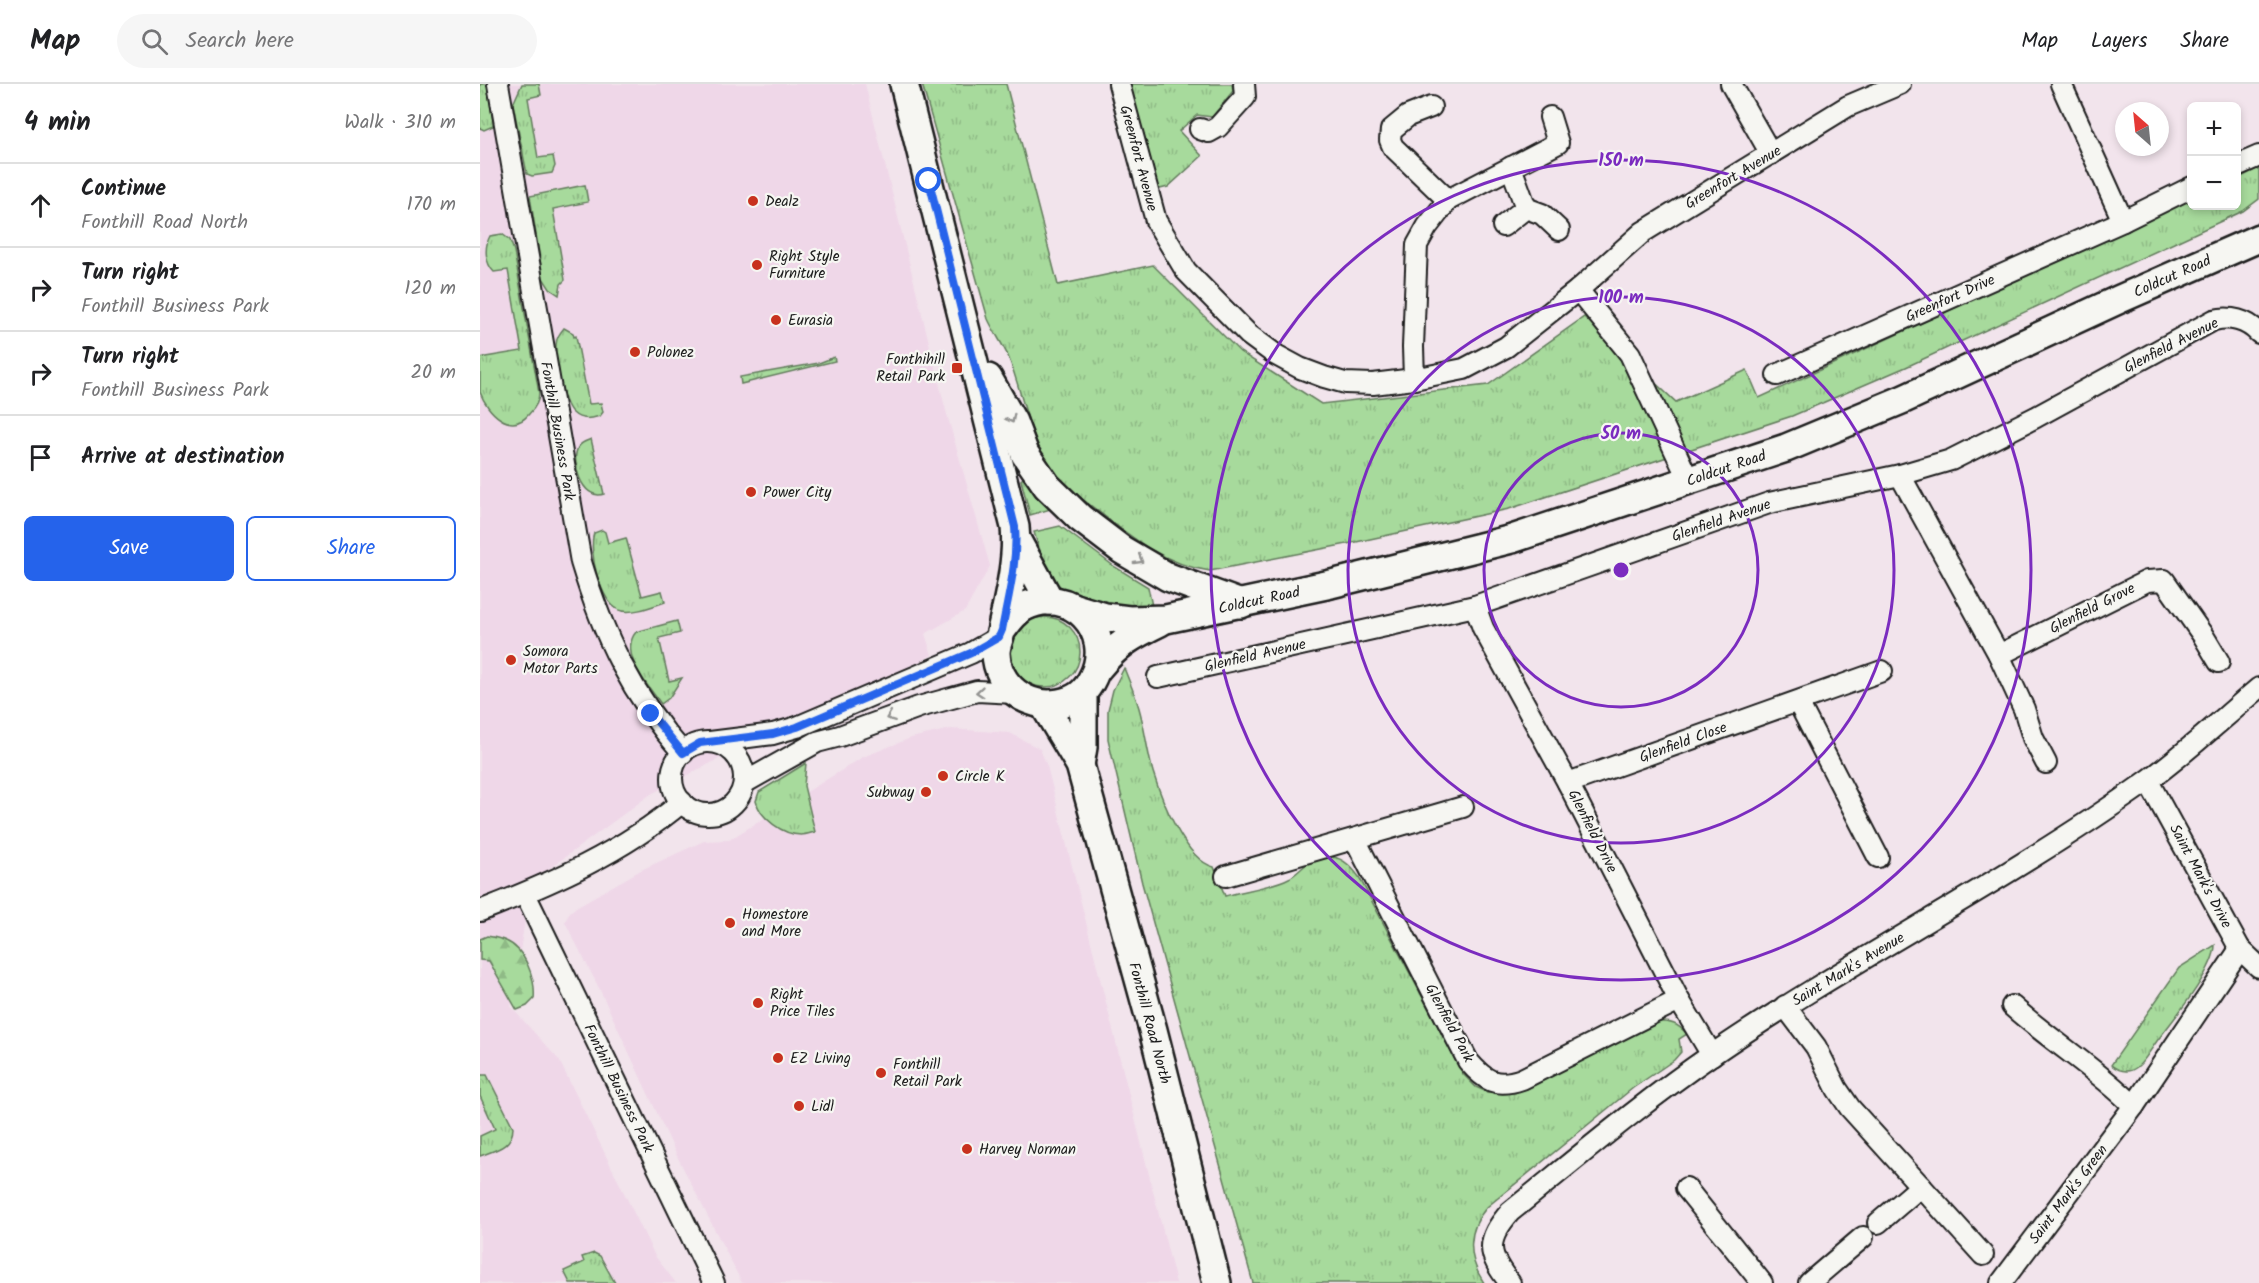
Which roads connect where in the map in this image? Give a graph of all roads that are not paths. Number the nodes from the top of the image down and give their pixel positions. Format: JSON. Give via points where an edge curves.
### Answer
{"nodes":[{"id":1,"x":498,"y":84,"type":"edge"},
{"id":2,"x":904,"y":84,"type":"edge"},
{"id":3,"x":1119,"y":84,"type":"edge"},
{"id":4,"x":1244,"y":84,"type":"edge"},
{"id":5,"x":1731,"y":84,"type":"edge"},
{"id":6,"x":1900,"y":84,"type":"edge"},
{"id":7,"x":2061,"y":84,"type":"edge"},
{"id":8,"x":1431,"y":107,"type":"dead end"},
{"id":9,"x":1550,"y":117,"type":"dead end"},
{"id":10,"x":1200,"y":129,"type":"dead end"},
{"id":11,"x":1771,"y":154,"type":"junction"},
{"id":12,"x":2259,"y":156,"type":"edge"},
{"id":13,"x":2241,"y":164,"type":"edge"},
{"id":14,"x":1511,"y":167,"type":"junction"},
{"id":15,"x":2187,"y":189,"type":"edge"},
{"id":16,"x":1448,"y":200,"type":"junction"},
{"id":17,"x":1526,"y":208,"type":"junction"},
{"id":18,"x":2123,"y":221,"type":"junction"},
{"id":19,"x":1503,"y":226,"type":"dead end"},
{"id":20,"x":1559,"y":230,"type":"dead end"},
{"id":21,"x":2259,"y":238,"type":"edge"},
{"id":22,"x":1578,"y":290,"type":"junction"},
{"id":23,"x":2259,"y":333,"type":"edge"},
{"id":24,"x":972,"y":349,"type":"junction"},
{"id":25,"x":1777,"y":375,"type":"dead end"},
{"id":26,"x":1414,"y":379,"type":"junction"},
{"id":27,"x":1900,"y":475,"type":"junction"},
{"id":28,"x":1689,"y":481,"type":"junction"},
{"id":29,"x":1016,"y":539,"type":"junction"},
{"id":30,"x":1063,"y":604,"type":"junction"},
{"id":31,"x":1241,"y":604,"type":"junction"},
{"id":32,"x":1474,"y":606,"type":"junction"},
{"id":33,"x":1167,"y":620,"type":"junction"},
{"id":34,"x":1000,"y":633,"type":"junction"},
{"id":35,"x":1999,"y":656,"type":"junction"},
{"id":36,"x":2219,"y":662,"type":"dead end"},
{"id":37,"x":1098,"y":668,"type":"junction"},
{"id":38,"x":1882,"y":671,"type":"dead end"},
{"id":39,"x":1158,"y":677,"type":"dead end"},
{"id":40,"x":2259,"y":688,"type":"edge"},
{"id":41,"x":1015,"y":693,"type":"junction"},
{"id":42,"x":1083,"y":693,"type":"junction"},
{"id":43,"x":1798,"y":702,"type":"junction"},
{"id":44,"x":1044,"y":705,"type":"junction"},
{"id":45,"x":710,"y":742,"type":"junction"},
{"id":46,"x":683,"y":753,"type":"junction"},
{"id":47,"x":2046,"y":763,"type":"dead end"},
{"id":48,"x":1080,"y":765,"type":"junction"},
{"id":49,"x":2148,"y":781,"type":"junction"},
{"id":50,"x":744,"y":783,"type":"junction"},
{"id":51,"x":1568,"y":783,"type":"junction"},
{"id":52,"x":681,"y":802,"type":"junction"},
{"id":53,"x":1463,"y":807,"type":"dead end"},
{"id":54,"x":1355,"y":839,"type":"junction"},
{"id":55,"x":1878,"y":857,"type":"dead end"},
{"id":56,"x":1226,"y":876,"type":"dead end"},
{"id":57,"x":525,"y":894,"type":"junction"},
{"id":58,"x":480,"y":911,"type":"edge"},
{"id":59,"x":2240,"y":949,"type":"junction"},
{"id":60,"x":2259,"y":967,"type":"edge"},
{"id":61,"x":1679,"y":1000,"type":"junction"},
{"id":62,"x":1785,"y":1006,"type":"junction"},
{"id":63,"x":2012,"y":1006,"type":"dead end"},
{"id":64,"x":1712,"y":1055,"type":"junction"},
{"id":65,"x":2134,"y":1106,"type":"junction"},
{"id":66,"x":1921,"y":1186,"type":"junction"},
{"id":67,"x":1686,"y":1188,"type":"dead end"},
{"id":68,"x":1878,"y":1223,"type":"dead end"},
{"id":69,"x":1863,"y":1237,"type":"dead end"},
{"id":70,"x":1983,"y":1255,"type":"dead end"},
{"id":71,"x":714,"y":1283,"type":"edge"},
{"id":72,"x":1217,"y":1283,"type":"edge"},
{"id":73,"x":1510,"y":1283,"type":"edge"},
{"id":74,"x":1762,"y":1283,"type":"edge"},
{"id":75,"x":1809,"y":1283,"type":"edge"},
{"id":76,"x":2001,"y":1283,"type":"edge"}],
"edges":[{"from":1,"to":46,"type":"street","name":"Fonthill Business Park","via":[[581,562],[604,630],[630,682]]},
{"from":2,"to":24,"type":"main road"},
{"from":3,"to":26,"type":"street","name":"Greenfort Avenue","via":[[1156,221],[1185,271],[1249,335],[1299,368],[1345,383]]},
{"from":4,"to":10,"type":"street","via":[[1245,97],[1218,127],[1209,132]]},
{"from":5,"to":11,"type":"street"},
{"from":6,"to":11,"type":"street","name":"Greenfort Avenue","via":[[1848,106]]},
{"from":7,"to":18,"type":"street"},
{"from":8,"to":16,"type":"street","via":[[1408,116],[1391,130],[1390,140]]},
{"from":9,"to":14,"type":"street","via":[[1558,142]]},
{"from":11,"to":22,"type":"street","name":"Greenfort Avenue","via":[[1643,232]]},
{"from":12,"to":13,"type":"street"},
{"from":14,"to":16,"type":"street"},
{"from":14,"to":17,"type":"street"},
{"from":15,"to":18,"type":"street","name":"Greenfort Drive"},
{"from":16,"to":26,"type":"street","via":[[1417,245]]},
{"from":17,"to":19,"type":"street"},
{"from":17,"to":20,"type":"street","via":[[1542,214]]},
{"from":18,"to":25,"type":"street","name":"Greenfort Drive"},
{"from":21,"to":28,"type":"main road","name":"Coldcut Road","via":[[1904,399],[1786,448]]},
{"from":22,"to":26,"type":"street","name":"Greenfort Avenue","via":[[1506,346],[1464,369]]},
{"from":22,"to":28,"type":"street","via":[[1630,354]]},
{"from":23,"to":27,"type":"street","name":"Glenfield Avenue","via":[[2247,322],[2214,320],[1951,460]]},
{"from":24,"to":29,"type":"main road"},
{"from":24,"to":31,"type":"main road","one_way":true,"via":[[1013,422],[1025,454],[1047,486],[1080,518],[1122,550],[1168,577]]},
{"from":27,"to":32,"type":"street","name":"Glenfield Avenue","via":[[1769,502]]},
{"from":27,"to":35,"type":"street"},
{"from":28,"to":31,"type":"main road","name":"Coldcut Road","via":[[1512,539]]},
{"from":29,"to":30,"type":"main road"},
{"from":29,"to":34,"type":"main road"},
{"from":30,"to":33,"type":"main road","via":[[1105,617]]},
{"from":30,"to":34,"type":"main road","via":[[1024,607]]},
{"from":30,"to":37,"type":"main road","via":[[1089,621],[1097,635]]},
{"from":31,"to":33,"type":"main road","name":"Coldcut Road"},
{"from":32,"to":39,"type":"street","name":"Glenfield Avenue"},
{"from":32,"to":51,"type":"street","name":"Glenfield Drive"},
{"from":33,"to":37,"type":"main road","via":[[1116,646]]},
{"from":34,"to":41,"type":"main road","via":[[996,653],[999,670]]},
{"from":34,"to":45,"type":"street","via":[[971,653],[797,727]]},
{"from":35,"to":36,"type":"street","name":"Glenfield Grove","via":[[2147,581],[2164,580]]},
{"from":35,"to":47,"type":"street"},
{"from":37,"to":42,"type":"main road"},
{"from":38,"to":43,"type":"street","name":"Glenfield Close"},
{"from":40,"to":49,"type":"street","name":"Saint Mark's Avenue"},
{"from":41,"to":44,"type":"main road"},
{"from":41,"to":50,"type":"street","one_way":true,"via":[[977,691],[919,707],[817,742]]},
{"from":42,"to":44,"type":"main road","via":[[1074,700]]},
{"from":42,"to":48,"type":"main road","name":"Fonthill Road North"},
{"from":43,"to":51,"type":"street","name":"Glenfield Close"},
{"from":43,"to":55,"type":"street"},
{"from":44,"to":48,"type":"main road","name":"Fonthill Road North"},
{"from":45,"to":46,"type":"street"},
{"from":45,"to":50,"type":"street","via":[[732,751],[744,771]]},
{"from":46,"to":52,"type":"street","via":[[672,783]]},
{"from":48,"to":72,"type":"main road","name":"Fonthill Road North"},
{"from":49,"to":59,"type":"street","name":"Saint Mark's Drive"},
{"from":49,"to":62,"type":"street","name":"Saint Mark's Avenue"},
{"from":50,"to":52,"type":"street","via":[[737,800],[717,813],[696,812]]},
{"from":51,"to":61,"type":"street","name":"Glenfield Drive"},
{"from":52,"to":57,"type":"street","via":[[607,854]]},
{"from":53,"to":54,"type":"street"},
{"from":54,"to":56,"type":"street"},
{"from":54,"to":61,"type":"street","name":"Glenfield Park","via":[[1468,1061],[1491,1082],[1522,1079]]},
{"from":57,"to":58,"type":"street"},
{"from":57,"to":71,"type":"street","name":"Fonthill Business Park"},
{"from":59,"to":60,"type":"street","name":"Saint Mark's Drive"},
{"from":59,"to":65,"type":"street","name":"Saint Mark's Green"},
{"from":61,"to":64,"type":"street","name":"Glenfield Drive"},
{"from":62,"to":64,"type":"street","name":"Saint Mark's Avenue"},
{"from":62,"to":66,"type":"street","via":[[1816,1047],[1843,1099]]},
{"from":63,"to":65,"type":"street"},
{"from":64,"to":73,"type":"street","name":"Saint Mark's Avenue","via":[[1510,1212],[1497,1227],[1492,1241],[1494,1261]]},
{"from":65,"to":76,"type":"street","name":"Saint Mark's Green"},
{"from":66,"to":68,"type":"street"},
{"from":66,"to":70,"type":"street"},
{"from":67,"to":74,"type":"street"},
{"from":69,"to":75,"type":"street"}]}
